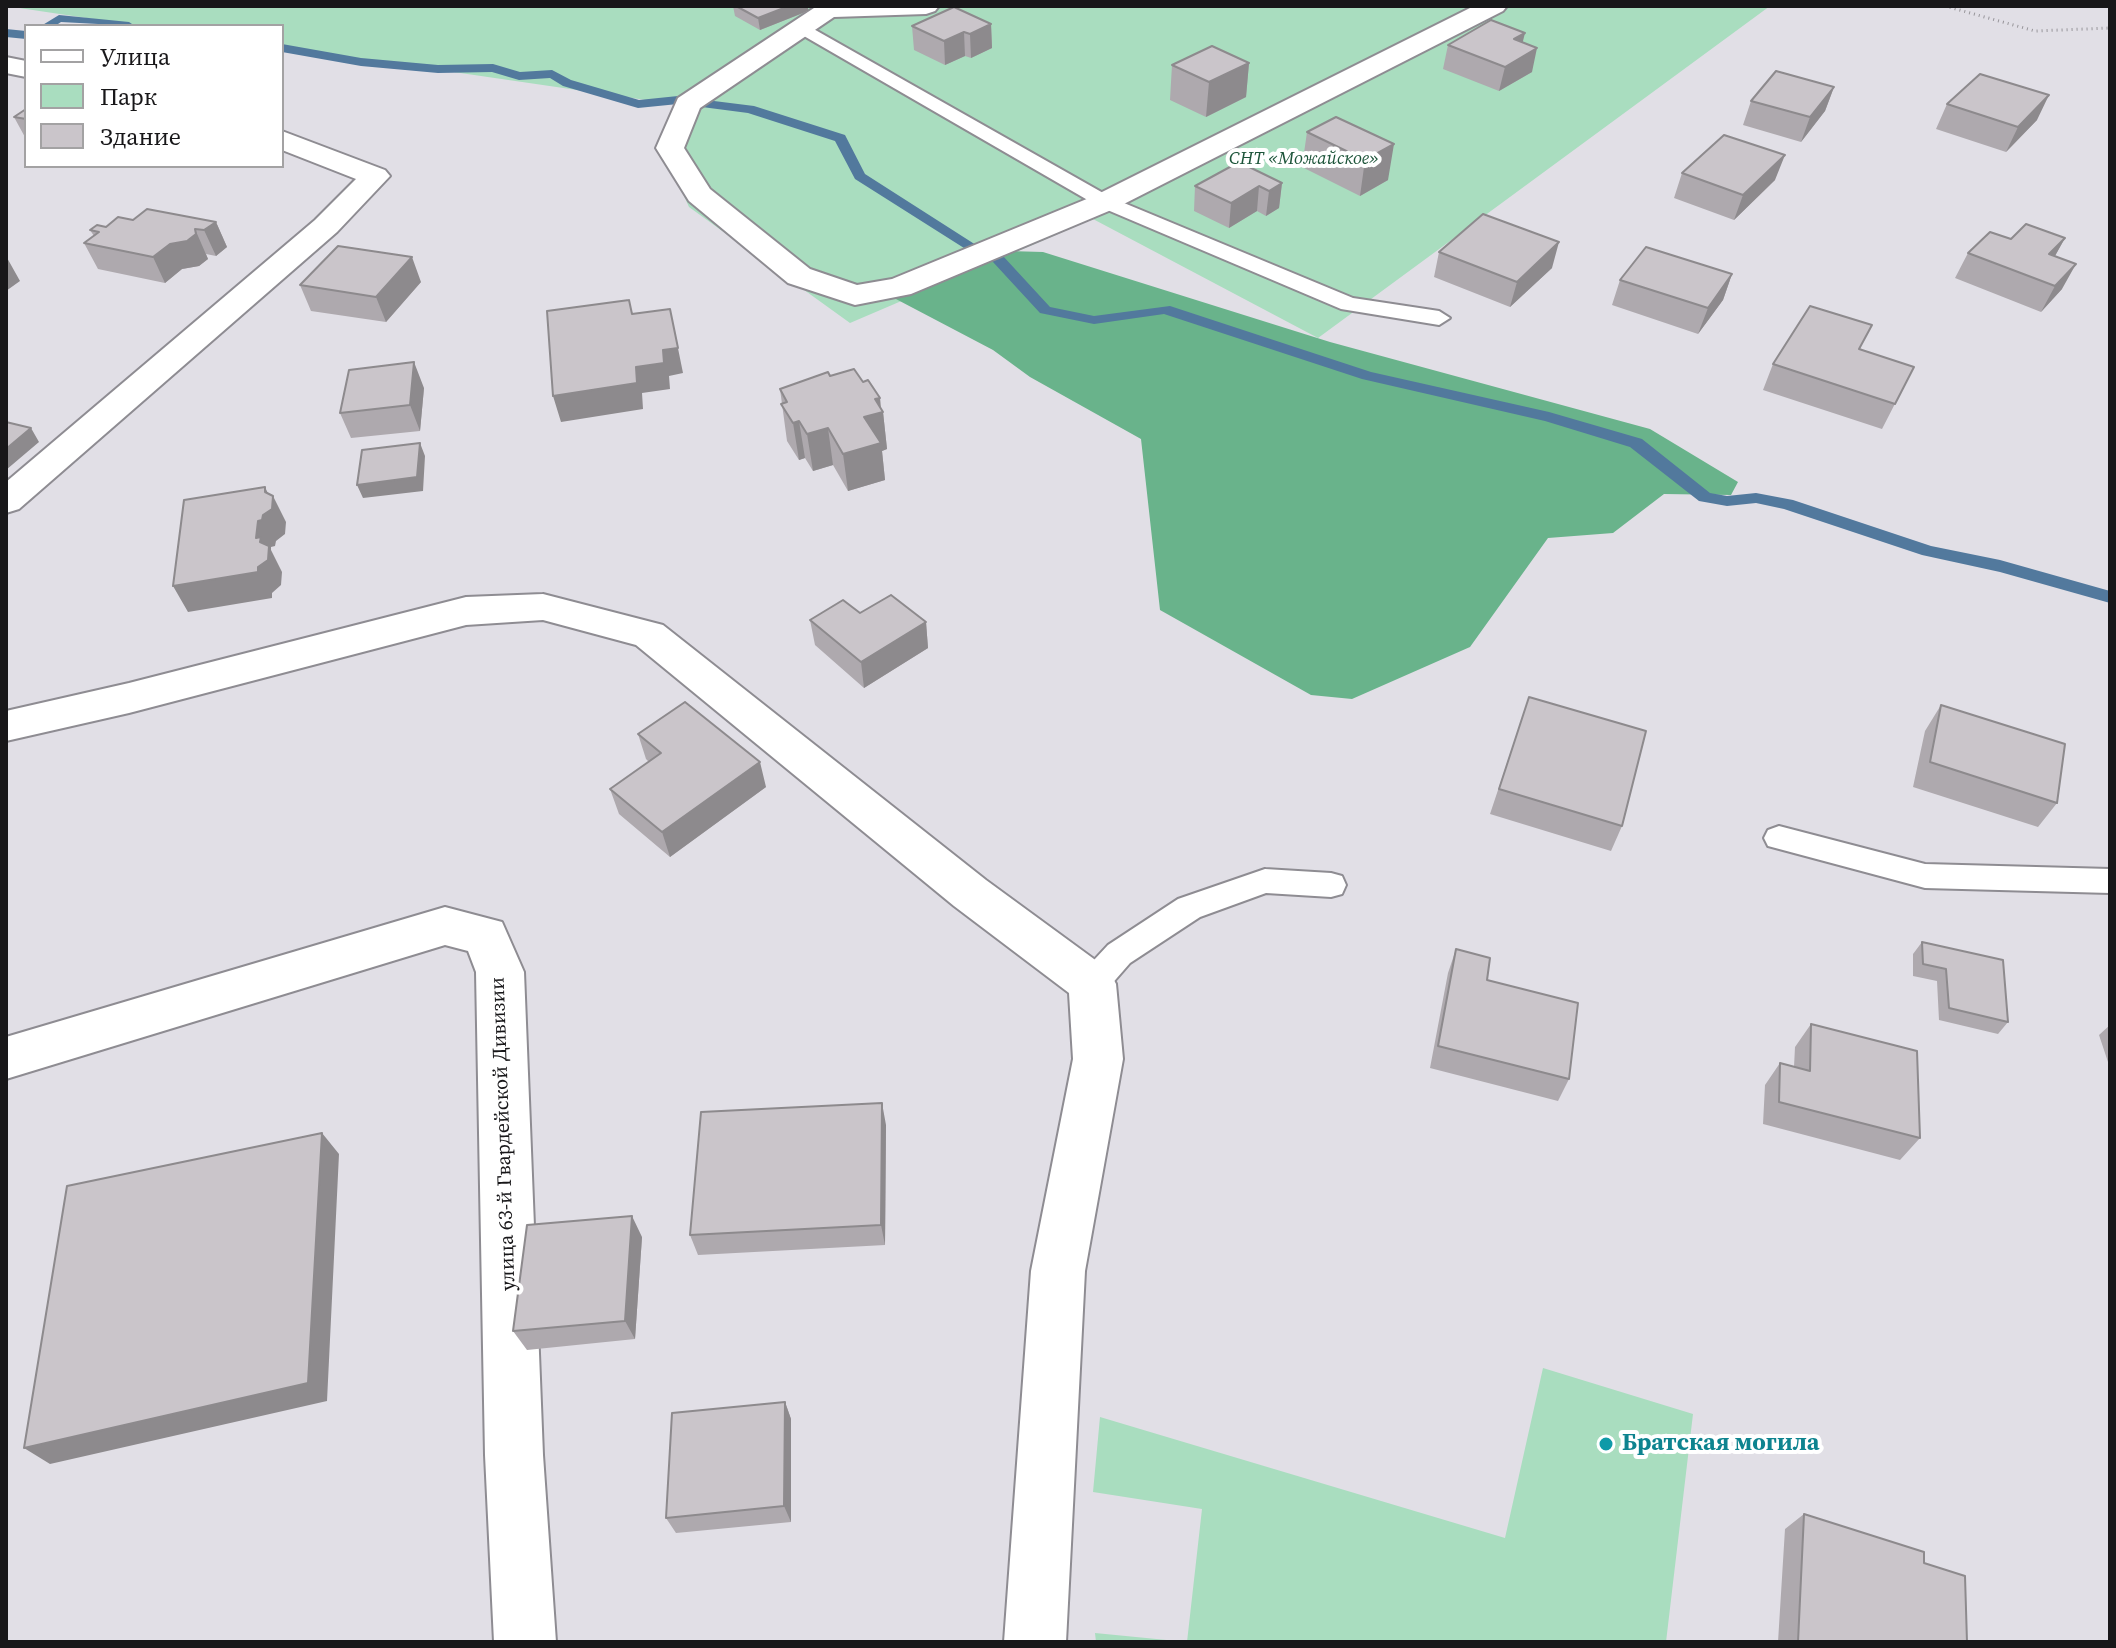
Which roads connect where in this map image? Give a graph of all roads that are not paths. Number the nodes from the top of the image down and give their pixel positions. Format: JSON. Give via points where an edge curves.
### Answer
{"nodes":[{"id":1,"x":926,"y":6,"type":"edge"},
{"id":2,"x":1494,"y":6,"type":"edge"},
{"id":3,"x":827,"y":8,"type":"edge"},
{"id":4,"x":803,"y":28,"type":"junction"},
{"id":5,"x":284,"y":141,"type":"edge"},
{"id":6,"x":1105,"y":202,"type":"junction"},
{"id":7,"x":1439,"y":318,"type":"dead end"},
{"id":8,"x":6,"y":501,"type":"edge"},
{"id":9,"x":6,"y":726,"type":"edge"},
{"id":10,"x":1779,"y":838,"type":"dead end"},
{"id":11,"x":2110,"y":881,"type":"edge"},
{"id":12,"x":1331,"y":885,"type":"dead end"},
{"id":13,"x":1092,"y":984,"type":"junction"},
{"id":14,"x":6,"y":1058,"type":"edge"},
{"id":15,"x":525,"y":1642,"type":"edge"},
{"id":16,"x":1035,"y":1642,"type":"edge"}],
"edges":[{"from":1,"to":3,"type":"street"},
{"from":2,"to":6,"type":"street"},
{"from":3,"to":4,"type":"street"},
{"from":4,"to":6,"type":"lane"},
{"from":4,"to":6,"type":"street","via":[[688,104],[670,148],[699,195],[799,276],[855,295],[900,287]]},
{"from":5,"to":8,"type":"street","via":[[375,176],[326,226]]},
{"from":6,"to":7,"type":"lane","via":[[1336,299]]},
{"from":9,"to":13,"type":"street","via":[[466,611],[543,607],[649,635],[970,893]]},
{"from":10,"to":11,"type":"lane","via":[[1925,876]]},
{"from":12,"to":13,"type":"lane","via":[[1265,881],[1189,908],[1119,954]]},
{"from":13,"to":16,"type":"street","via":[[1098,1059],[1058,1271]]},
{"from":14,"to":15,"type":"street","name":"улица 63-й Гвардейской Дивизии","via":[[445,926],[486,936],[500,972],[514,1455]]}]}
